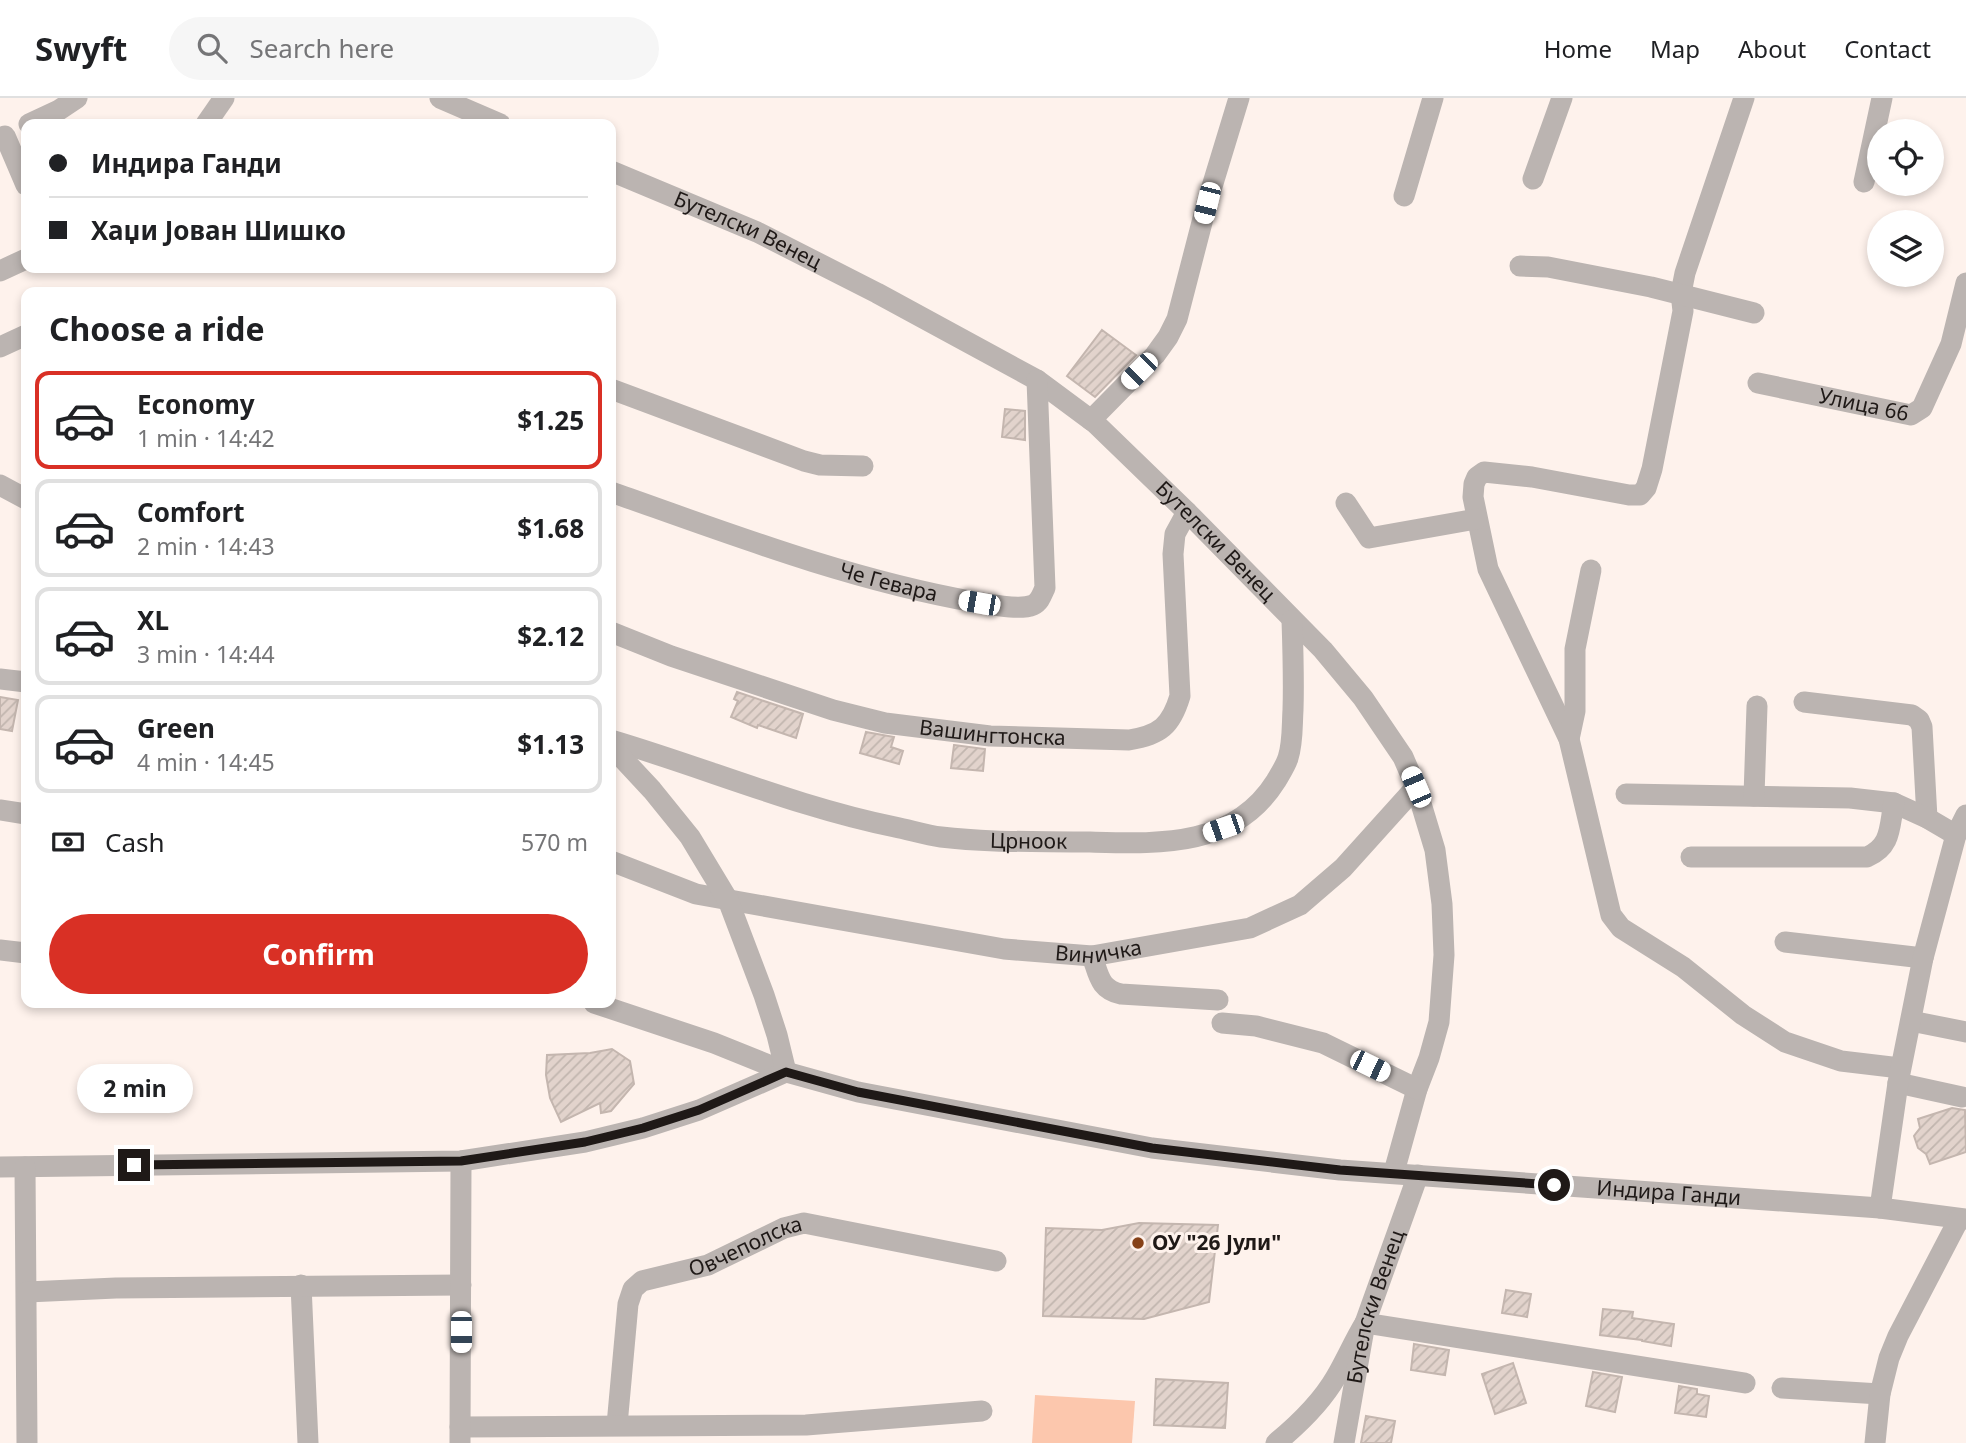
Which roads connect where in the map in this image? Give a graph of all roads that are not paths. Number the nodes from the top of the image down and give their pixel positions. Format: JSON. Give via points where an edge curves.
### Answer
{"nodes":[{"id":1,"x":77,"y":98,"type":"edge"},
{"id":2,"x":224,"y":98,"type":"edge"},
{"id":3,"x":440,"y":98,"type":"edge"},
{"id":4,"x":1239,"y":98,"type":"edge"},
{"id":5,"x":1433,"y":98,"type":"edge"},
{"id":6,"x":1562,"y":98,"type":"edge"},
{"id":7,"x":1744,"y":98,"type":"edge"},
{"id":8,"x":1882,"y":98,"type":"edge"},
{"id":9,"x":40,"y":119,"type":"edge"},
{"id":10,"x":209,"y":119,"type":"edge"},
{"id":11,"x":488,"y":119,"type":"edge"},
{"id":12,"x":21,"y":128,"type":"edge"},
{"id":13,"x":2,"y":137,"type":"edge"},
{"id":14,"x":616,"y":173,"type":"edge"},
{"id":15,"x":21,"y":176,"type":"edge"},
{"id":16,"x":1533,"y":179,"type":"dead end"},
{"id":17,"x":1864,"y":182,"type":"dead end"},
{"id":18,"x":1404,"y":196,"type":"dead end"},
{"id":19,"x":21,"y":261,"type":"edge"},
{"id":20,"x":1520,"y":266,"type":"dead end"},
{"id":21,"x":0,"y":271,"type":"edge"},
{"id":22,"x":1966,"y":283,"type":"edge"},
{"id":23,"x":1681,"y":293,"type":"junction"},
{"id":24,"x":1754,"y":313,"type":"dead end"},
{"id":25,"x":21,"y":337,"type":"edge"},
{"id":26,"x":0,"y":347,"type":"edge"},
{"id":27,"x":1037,"y":380,"type":"junction"},
{"id":28,"x":1758,"y":383,"type":"dead end"},
{"id":29,"x":616,"y":391,"type":"edge"},
{"id":30,"x":1091,"y":420,"type":"junction"},
{"id":31,"x":863,"y":466,"type":"dead end"},
{"id":32,"x":0,"y":485,"type":"edge"},
{"id":33,"x":616,"y":494,"type":"edge"},
{"id":34,"x":21,"y":496,"type":"edge"},
{"id":35,"x":1346,"y":503,"type":"dead end"},
{"id":36,"x":1187,"y":512,"type":"junction"},
{"id":37,"x":1476,"y":519,"type":"junction"},
{"id":38,"x":1591,"y":570,"type":"dead end"},
{"id":39,"x":1292,"y":620,"type":"junction"},
{"id":40,"x":616,"y":634,"type":"edge"},
{"id":41,"x":0,"y":679,"type":"edge"},
{"id":42,"x":21,"y":681,"type":"edge"},
{"id":43,"x":1804,"y":702,"type":"dead end"},
{"id":44,"x":1757,"y":706,"type":"dead end"},
{"id":45,"x":1569,"y":739,"type":"junction"},
{"id":46,"x":616,"y":741,"type":"edge"},
{"id":47,"x":616,"y":751,"type":"edge"},
{"id":48,"x":1416,"y":787,"type":"junction"},
{"id":49,"x":1626,"y":794,"type":"dead end"},
{"id":50,"x":1754,"y":796,"type":"junction"},
{"id":51,"x":1894,"y":803,"type":"junction"},
{"id":52,"x":0,"y":810,"type":"edge"},
{"id":53,"x":21,"y":813,"type":"edge"},
{"id":54,"x":1966,"y":815,"type":"edge"},
{"id":55,"x":1927,"y":818,"type":"junction"},
{"id":56,"x":1956,"y":835,"type":"junction"},
{"id":57,"x":1691,"y":857,"type":"dead end"},
{"id":58,"x":616,"y":863,"type":"edge"},
{"id":59,"x":728,"y":900,"type":"junction"},
{"id":60,"x":1785,"y":942,"type":"dead end"},
{"id":61,"x":0,"y":950,"type":"edge"},
{"id":62,"x":21,"y":952,"type":"edge"},
{"id":63,"x":1092,"y":956,"type":"junction"},
{"id":64,"x":1923,"y":958,"type":"junction"},
{"id":65,"x":1218,"y":1000,"type":"dead end"},
{"id":66,"x":609,"y":1008,"type":"edge"},
{"id":67,"x":1911,"y":1021,"type":"junction"},
{"id":68,"x":1222,"y":1023,"type":"dead end"},
{"id":69,"x":1966,"y":1032,"type":"edge"},
{"id":70,"x":786,"y":1072,"type":"junction"},
{"id":71,"x":1899,"y":1075,"type":"junction"},
{"id":72,"x":1417,"y":1089,"type":"junction"},
{"id":73,"x":1962,"y":1097,"type":"dead end"},
{"id":74,"x":461,"y":1161,"type":"junction"},
{"id":75,"x":0,"y":1167,"type":"edge"},
{"id":76,"x":25,"y":1167,"type":"junction"},
{"id":77,"x":1394,"y":1172,"type":"junction"},
{"id":78,"x":1418,"y":1175,"type":"junction"},
{"id":79,"x":1880,"y":1208,"type":"junction"},
{"id":80,"x":1962,"y":1219,"type":"edge"},
{"id":81,"x":996,"y":1261,"type":"dead end"},
{"id":82,"x":300,"y":1285,"type":"junction"},
{"id":83,"x":461,"y":1285,"type":"junction"},
{"id":84,"x":27,"y":1292,"type":"junction"},
{"id":85,"x":1365,"y":1323,"type":"junction"},
{"id":86,"x":1745,"y":1383,"type":"dead end"},
{"id":87,"x":1782,"y":1388,"type":"dead end"},
{"id":88,"x":1880,"y":1394,"type":"junction"},
{"id":89,"x":982,"y":1411,"type":"dead end"},
{"id":90,"x":617,"y":1425,"type":"junction"},
{"id":91,"x":460,"y":1435,"type":"edge"},
{"id":92,"x":27,"y":1443,"type":"edge"},
{"id":93,"x":309,"y":1443,"type":"edge"},
{"id":94,"x":1276,"y":1443,"type":"edge"},
{"id":95,"x":1344,"y":1443,"type":"edge"},
{"id":96,"x":1875,"y":1443,"type":"edge"}],
"edges":[{"from":1,"to":9,"type":"street"},
{"from":2,"to":10,"type":"street"},
{"from":3,"to":11,"type":"street"},
{"from":4,"to":30,"type":"street","via":[[1177,318],[1155,355]]},
{"from":5,"to":18,"type":"street"},
{"from":6,"to":16,"type":"street"},
{"from":7,"to":23,"type":"street"},
{"from":8,"to":17,"type":"street"},
{"from":12,"to":13,"type":"street"},
{"from":13,"to":15,"type":"street"},
{"from":14,"to":27,"type":"street","name":"Бутелски Венец","via":[[757,232]]},
{"from":19,"to":21,"type":"street"},
{"from":20,"to":23,"type":"street","via":[[1548,267]]},
{"from":22,"to":28,"type":"street","name":"Улица 66","via":[[1951,344],[1922,408],[1911,415]]},
{"from":23,"to":24,"type":"street"},
{"from":23,"to":37,"type":"street","via":[[1683,311],[1652,469],[1640,495],[1484,472],[1474,484]]},
{"from":25,"to":26,"type":"street"},
{"from":27,"to":30,"type":"street","name":"Бутелски Венец"},
{"from":27,"to":33,"type":"street","name":"Че Гевара","via":[[1045,588],[1033,605],[1006,607],[926,593],[807,560]]},
{"from":29,"to":31,"type":"street","via":[[804,461]]},
{"from":30,"to":36,"type":"street","name":"Бутелски Венец"},
{"from":32,"to":34,"type":"street"},
{"from":35,"to":37,"type":"street","via":[[1369,538]]},
{"from":36,"to":39,"type":"street","name":"Бутелски Венец"},
{"from":36,"to":40,"type":"street","name":"Вашингтонска","via":[[1174,534],[1173,554],[1180,696],[1167,724],[1142,738],[990,736],[886,723],[833,710]]},
{"from":37,"to":45,"type":"street","via":[[1488,569]]},
{"from":38,"to":45,"type":"street","via":[[1575,649],[1575,711]]},
{"from":39,"to":46,"type":"street","name":"Црноок","via":[[1294,687],[1288,757],[1254,808],[1223,828],[1183,840],[1154,844],[940,837],[818,808]]},
{"from":39,"to":48,"type":"street","name":"Бутелски Венец","via":[[1363,698],[1403,757]]},
{"from":41,"to":42,"type":"street"},
{"from":43,"to":55,"type":"street","via":[[1912,715],[1919,720]]},
{"from":44,"to":50,"type":"street"},
{"from":45,"to":71,"type":"street","via":[[1611,915],[1621,928],[1785,1042]]},
{"from":47,"to":59,"type":"street","via":[[690,837]]},
{"from":48,"to":63,"type":"street","name":"Виничка","via":[[1343,868],[1300,905],[1250,928]]},
{"from":48,"to":72,"type":"street","name":"Бутелски Венец","via":[[1435,850],[1444,955],[1439,1022]]},
{"from":49,"to":50,"type":"street"},
{"from":50,"to":51,"type":"street"},
{"from":51,"to":55,"type":"street"},
{"from":51,"to":57,"type":"street","via":[[1886,840],[1880,851],[1867,857]]},
{"from":52,"to":53,"type":"street"},
{"from":54,"to":56,"type":"street"},
{"from":55,"to":56,"type":"street"},
{"from":56,"to":64,"type":"street"},
{"from":58,"to":59,"type":"street","name":"Виничка","via":[[696,894]]},
{"from":59,"to":63,"type":"street","name":"Виничка","via":[[1004,949]]},
{"from":59,"to":70,"type":"street","via":[[764,995]]},
{"from":60,"to":64,"type":"street"},
{"from":61,"to":62,"type":"street"},
{"from":63,"to":65,"type":"street","via":[[1101,983],[1110,991]]},
{"from":64,"to":67,"type":"street"},
{"from":66,"to":70,"type":"street","name":"Индира Ганди"},
{"from":67,"to":69,"type":"street"},
{"from":67,"to":71,"type":"street"},
{"from":68,"to":72,"type":"street","via":[[1256,1026],[1323,1043]]},
{"from":70,"to":74,"type":"street","via":[[699,1110],[643,1128]]},
{"from":70,"to":77,"type":"street","name":"Индира Ганди","via":[[858,1092],[1152,1148]]},
{"from":71,"to":73,"type":"street"},
{"from":71,"to":79,"type":"street"},
{"from":72,"to":77,"type":"street","name":"Бутелски Венец"},
{"from":74,"to":76,"type":"street"},
{"from":74,"to":83,"type":"street"},
{"from":75,"to":76,"type":"street"},
{"from":76,"to":84,"type":"street"},
{"from":77,"to":78,"type":"street","name":"Индира Ганди"},
{"from":78,"to":79,"type":"street","name":"Индира Ганди"},
{"from":78,"to":85,"type":"street","name":"Бутелски Венец"},
{"from":79,"to":80,"type":"street","name":"Индира Ганди"},
{"from":80,"to":88,"type":"street","via":[[1898,1336]]},
{"from":81,"to":90,"type":"street","name":"Овчеполска","via":[[804,1223],[708,1265],[642,1281],[633,1289],[628,1304]]},
{"from":82,"to":83,"type":"street"},
{"from":82,"to":84,"type":"street"},
{"from":82,"to":93,"type":"street"},
{"from":83,"to":91,"type":"street"},
{"from":84,"to":92,"type":"street"},
{"from":85,"to":86,"type":"street"},
{"from":85,"to":94,"type":"street","via":[[1317,1405]]},
{"from":85,"to":95,"type":"street","name":"Бутелски Венец"},
{"from":87,"to":88,"type":"street"},
{"from":88,"to":96,"type":"street"},
{"from":89,"to":90,"type":"street","via":[[806,1425]]},
{"from":90,"to":91,"type":"street"}]}
